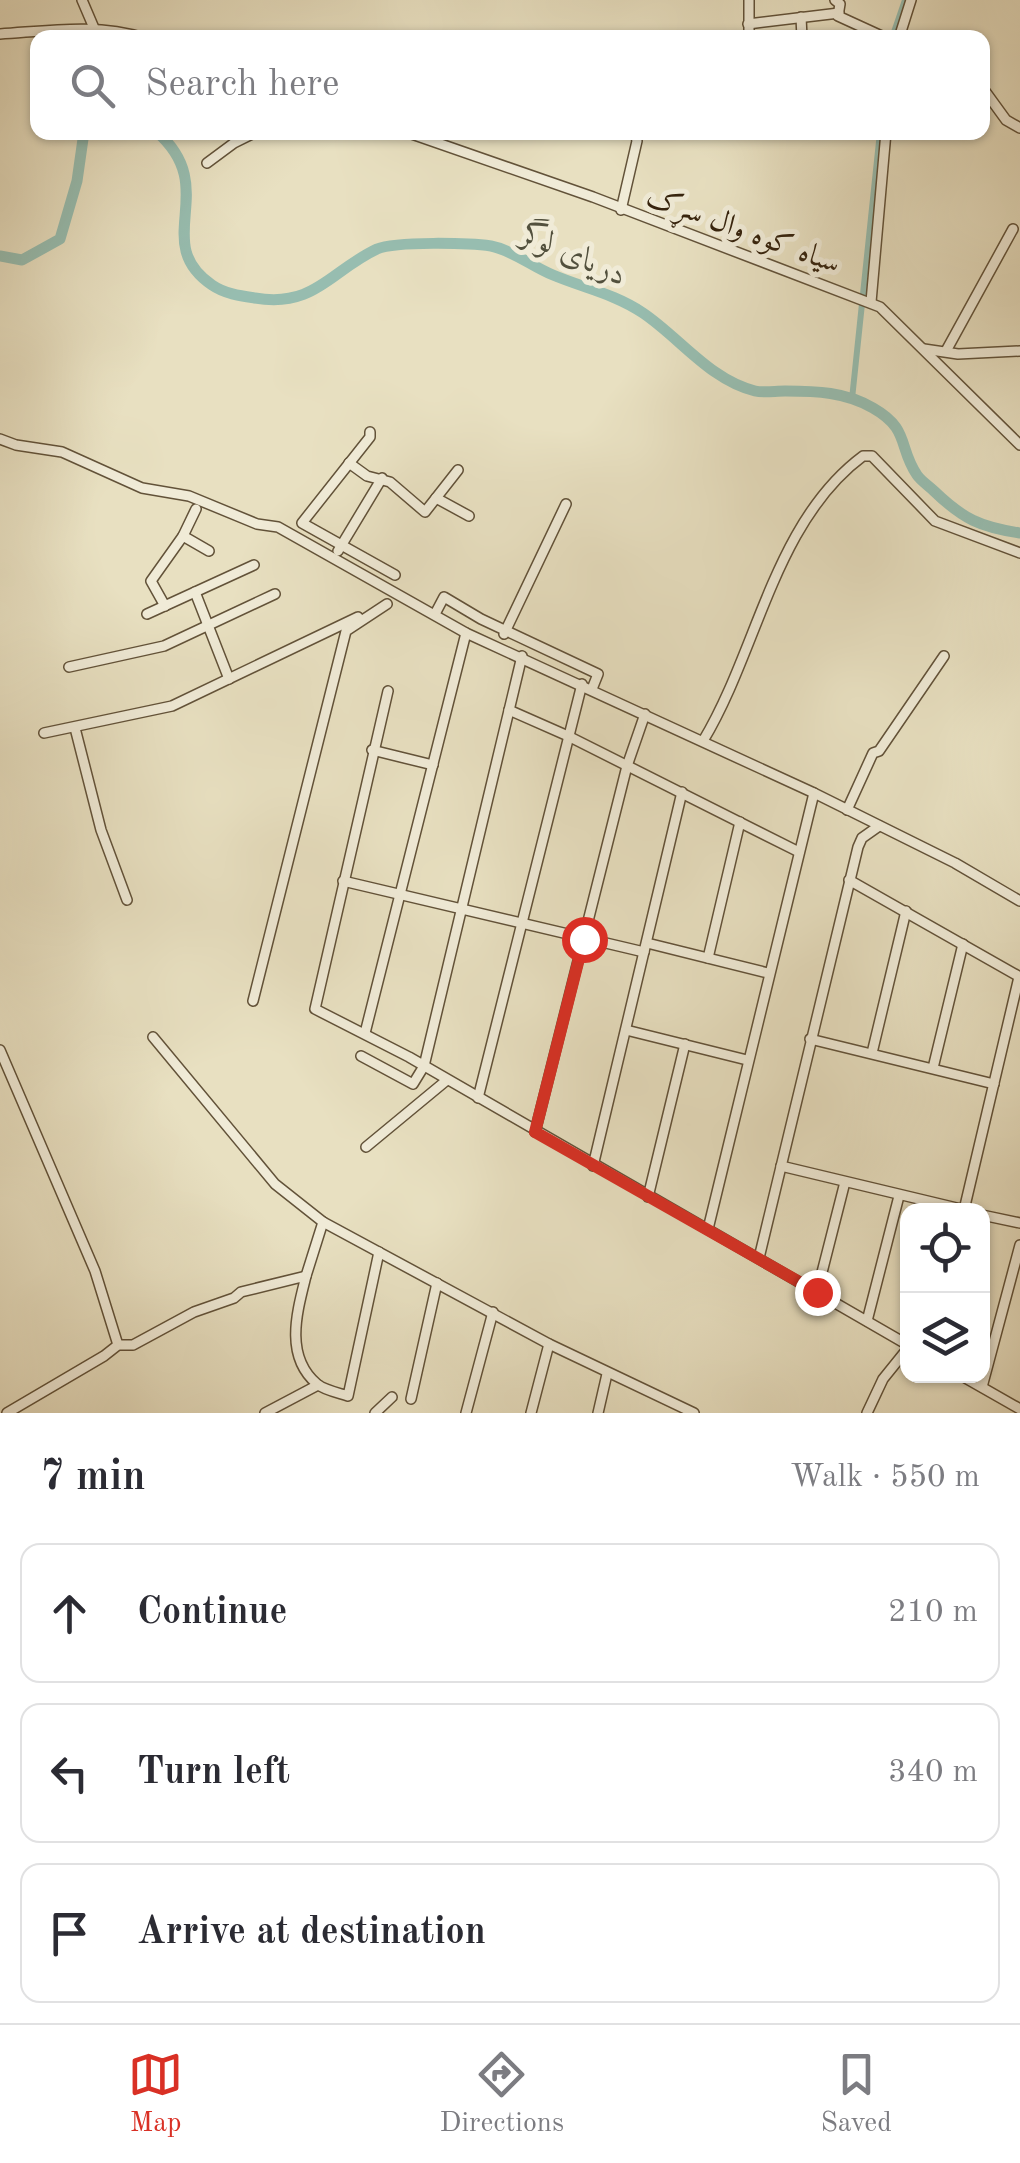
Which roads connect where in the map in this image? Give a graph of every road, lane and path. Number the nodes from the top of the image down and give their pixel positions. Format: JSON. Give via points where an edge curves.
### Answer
{"nodes":[{"id":1,"x":82,"y":0,"type":"edge"},
{"id":2,"x":749,"y":0,"type":"edge"},
{"id":3,"x":835,"y":0,"type":"edge"},
{"id":4,"x":911,"y":0,"type":"edge"},
{"id":5,"x":839,"y":12,"type":"junction"},
{"id":6,"x":801,"y":17,"type":"junction"},
{"id":7,"x":748,"y":24,"type":"junction"},
{"id":8,"x":94,"y":28,"type":"junction"},
{"id":9,"x":63,"y":30,"type":"edge"},
{"id":10,"x":117,"y":30,"type":"edge"},
{"id":11,"x":748,"y":30,"type":"edge"},
{"id":12,"x":802,"y":30,"type":"edge"},
{"id":13,"x":869,"y":30,"type":"edge"},
{"id":14,"x":901,"y":30,"type":"edge"},
{"id":15,"x":30,"y":32,"type":"edge"},
{"id":16,"x":0,"y":34,"type":"edge"},
{"id":17,"x":990,"y":98,"type":"edge"},
{"id":18,"x":1020,"y":128,"type":"edge"},
{"id":19,"x":240,"y":140,"type":"edge"},
{"id":20,"x":428,"y":140,"type":"edge"},
{"id":21,"x":638,"y":140,"type":"edge"},
{"id":22,"x":885,"y":140,"type":"edge"},
{"id":23,"x":207,"y":164,"type":"dead end"},
{"id":24,"x":621,"y":210,"type":"junction"},
{"id":25,"x":1013,"y":229,"type":"dead end"},
{"id":26,"x":1006,"y":241,"type":"junction"},
{"id":27,"x":1020,"y":247,"type":"edge"},
{"id":28,"x":866,"y":301,"type":"junction"},
{"id":29,"x":924,"y":350,"type":"junction"},
{"id":30,"x":946,"y":351,"type":"junction"},
{"id":31,"x":1020,"y":351,"type":"edge"},
{"id":32,"x":370,"y":432,"type":"dead end"},
{"id":33,"x":0,"y":439,"type":"edge"},
{"id":34,"x":1020,"y":445,"type":"edge"},
{"id":35,"x":349,"y":464,"type":"junction"},
{"id":36,"x":458,"y":470,"type":"dead end"},
{"id":37,"x":382,"y":478,"type":"junction"},
{"id":38,"x":436,"y":498,"type":"junction"},
{"id":39,"x":566,"y":504,"type":"dead end"},
{"id":40,"x":196,"y":509,"type":"dead end"},
{"id":41,"x":469,"y":516,"type":"dead end"},
{"id":42,"x":183,"y":536,"type":"junction"},
{"id":43,"x":341,"y":546,"type":"junction"},
{"id":44,"x":210,"y":551,"type":"dead end"},
{"id":45,"x":1020,"y":553,"type":"edge"},
{"id":46,"x":334,"y":558,"type":"junction"},
{"id":47,"x":254,"y":565,"type":"dead end"},
{"id":48,"x":395,"y":575,"type":"dead end"},
{"id":49,"x":195,"y":592,"type":"junction"},
{"id":50,"x":275,"y":594,"type":"dead end"},
{"id":51,"x":400,"y":594,"type":"junction"},
{"id":52,"x":387,"y":604,"type":"junction"},
{"id":53,"x":165,"y":606,"type":"junction"},
{"id":54,"x":147,"y":614,"type":"dead end"},
{"id":55,"x":435,"y":614,"type":"junction"},
{"id":56,"x":208,"y":626,"type":"junction"},
{"id":57,"x":466,"y":632,"type":"junction"},
{"id":58,"x":505,"y":632,"type":"junction"},
{"id":59,"x":499,"y":646,"type":"junction"},
{"id":60,"x":522,"y":656,"type":"junction"},
{"id":61,"x":944,"y":656,"type":"dead end"},
{"id":62,"x":69,"y":667,"type":"dead end"},
{"id":63,"x":229,"y":679,"type":"junction"},
{"id":64,"x":587,"y":686,"type":"junction"},
{"id":65,"x":388,"y":691,"type":"dead end"},
{"id":66,"x":509,"y":710,"type":"junction"},
{"id":67,"x":645,"y":714,"type":"junction"},
{"id":68,"x":76,"y":728,"type":"junction"},
{"id":69,"x":44,"y":733,"type":"dead end"},
{"id":70,"x":568,"y":736,"type":"junction"},
{"id":71,"x":706,"y":736,"type":"junction"},
{"id":72,"x":372,"y":750,"type":"junction"},
{"id":73,"x":433,"y":765,"type":"junction"},
{"id":74,"x":627,"y":766,"type":"junction"},
{"id":75,"x":682,"y":792,"type":"junction"},
{"id":76,"x":814,"y":793,"type":"junction"},
{"id":77,"x":850,"y":804,"type":"junction"},
{"id":78,"x":740,"y":822,"type":"junction"},
{"id":79,"x":879,"y":826,"type":"junction"},
{"id":80,"x":799,"y":852,"type":"junction"},
{"id":81,"x":850,"y":880,"type":"junction"},
{"id":82,"x":343,"y":881,"type":"junction"},
{"id":83,"x":400,"y":896,"type":"junction"},
{"id":84,"x":127,"y":900,"type":"dead end"},
{"id":85,"x":1020,"y":901,"type":"edge"},
{"id":86,"x":461,"y":910,"type":"junction"},
{"id":87,"x":906,"y":911,"type":"junction"},
{"id":88,"x":521,"y":924,"type":"junction"},
{"id":89,"x":584,"y":939,"type":"junction"},
{"id":90,"x":964,"y":944,"type":"junction"},
{"id":91,"x":646,"y":948,"type":"junction"},
{"id":92,"x":708,"y":958,"type":"junction"},
{"id":93,"x":768,"y":973,"type":"junction"},
{"id":94,"x":1020,"y":977,"type":"edge"},
{"id":95,"x":253,"y":1001,"type":"dead end"},
{"id":96,"x":626,"y":1030,"type":"junction"},
{"id":97,"x":366,"y":1033,"type":"junction"},
{"id":98,"x":153,"y":1037,"type":"dead end"},
{"id":99,"x":810,"y":1039,"type":"junction"},
{"id":100,"x":685,"y":1044,"type":"junction"},
{"id":101,"x":0,"y":1050,"type":"edge"},
{"id":102,"x":872,"y":1053,"type":"junction"},
{"id":103,"x":360,"y":1056,"type":"dead end"},
{"id":104,"x":748,"y":1060,"type":"junction"},
{"id":105,"x":424,"y":1066,"type":"junction"},
{"id":106,"x":932,"y":1068,"type":"junction"},
{"id":107,"x":447,"y":1080,"type":"junction"},
{"id":108,"x":994,"y":1084,"type":"junction"},
{"id":109,"x":478,"y":1098,"type":"junction"},
{"id":110,"x":535,"y":1132,"type":"junction"},
{"id":111,"x":366,"y":1148,"type":"dead end"},
{"id":112,"x":593,"y":1166,"type":"junction"},
{"id":113,"x":781,"y":1166,"type":"junction"},
{"id":114,"x":845,"y":1182,"type":"junction"},
{"id":115,"x":899,"y":1196,"type":"junction"},
{"id":116,"x":648,"y":1197,"type":"junction"},
{"id":117,"x":930,"y":1203,"type":"edge"},
{"id":118,"x":964,"y":1203,"type":"edge"},
{"id":119,"x":990,"y":1216,"type":"edge"},
{"id":120,"x":322,"y":1222,"type":"junction"},
{"id":121,"x":1020,"y":1223,"type":"edge"},
{"id":122,"x":708,"y":1229,"type":"junction"},
{"id":123,"x":1020,"y":1245,"type":"edge"},
{"id":124,"x":379,"y":1252,"type":"junction"},
{"id":125,"x":759,"y":1258,"type":"junction"},
{"id":126,"x":306,"y":1276,"type":"junction"},
{"id":127,"x":437,"y":1283,"type":"junction"},
{"id":128,"x":817,"y":1292,"type":"junction"},
{"id":129,"x":493,"y":1312,"type":"junction"},
{"id":130,"x":868,"y":1321,"type":"junction"},
{"id":131,"x":900,"y":1341,"type":"edge"},
{"id":132,"x":549,"y":1344,"type":"junction"},
{"id":133,"x":118,"y":1345,"type":"junction"},
{"id":134,"x":900,"y":1357,"type":"edge"},
{"id":135,"x":607,"y":1374,"type":"junction"},
{"id":136,"x":975,"y":1383,"type":"edge"},
{"id":137,"x":318,"y":1385,"type":"junction"},
{"id":138,"x":982,"y":1387,"type":"junction"},
{"id":139,"x":392,"y":1397,"type":"dead end"},
{"id":140,"x":411,"y":1399,"type":"dead end"},
{"id":141,"x":668,"y":1400,"type":"junction"},
{"id":142,"x":1020,"y":1409,"type":"edge"},
{"id":143,"x":7,"y":1413,"type":"edge"},
{"id":144,"x":265,"y":1413,"type":"edge"},
{"id":145,"x":376,"y":1413,"type":"edge"},
{"id":146,"x":466,"y":1413,"type":"edge"},
{"id":147,"x":531,"y":1413,"type":"edge"},
{"id":148,"x":598,"y":1413,"type":"edge"},
{"id":149,"x":664,"y":1413,"type":"edge"},
{"id":150,"x":694,"y":1413,"type":"edge"},
{"id":151,"x":866,"y":1413,"type":"edge"}],
"edges":[{"from":1,"to":8,"type":"street"},
{"from":2,"to":7,"type":"street"},
{"from":3,"to":5,"type":"street"},
{"from":4,"to":14,"type":"street"},
{"from":5,"to":6,"type":"street"},
{"from":5,"to":13,"type":"street"},
{"from":6,"to":7,"type":"street"},
{"from":6,"to":12,"type":"street"},
{"from":7,"to":11,"type":"street"},
{"from":8,"to":9,"type":"street"},
{"from":8,"to":10,"type":"street"},
{"from":15,"to":16,"type":"street"},
{"from":17,"to":18,"type":"street"},
{"from":19,"to":23,"type":"street"},
{"from":20,"to":24,"type":"street","name":"سیاه کوه وال سړک"},
{"from":21,"to":24,"type":"street"},
{"from":22,"to":28,"type":"street"},
{"from":24,"to":28,"type":"street","name":"سیاه کوه وال سړک"},
{"from":25,"to":26,"type":"street"},
{"from":26,"to":27,"type":"street"},
{"from":26,"to":30,"type":"street"},
{"from":28,"to":29,"type":"street","name":"سیاه کوه وال سړک","via":[[888,312]]},
{"from":29,"to":30,"type":"street"},
{"from":29,"to":34,"type":"street","name":"سیاه کوه وال سړک"},
{"from":30,"to":31,"type":"street"},
{"from":32,"to":35,"type":"street"},
{"from":33,"to":46,"type":"street","via":[[62,452],[142,488],[217,505],[278,527]]},
{"from":35,"to":37,"type":"street"},
{"from":35,"to":43,"type":"street","via":[[302,523]]},
{"from":36,"to":38,"type":"street"},
{"from":37,"to":38,"type":"street","via":[[425,512]]},
{"from":37,"to":43,"type":"street"},
{"from":38,"to":41,"type":"street"},
{"from":39,"to":58,"type":"street"},
{"from":40,"to":42,"type":"street"},
{"from":42,"to":44,"type":"street"},
{"from":42,"to":53,"type":"street","via":[[151,581]]},
{"from":43,"to":46,"type":"street"},
{"from":43,"to":48,"type":"street"},
{"from":45,"to":71,"type":"street","via":[[945,528],[872,456],[863,456],[790,542]]},
{"from":46,"to":51,"type":"street"},
{"from":47,"to":49,"type":"street"},
{"from":49,"to":53,"type":"street"},
{"from":49,"to":56,"type":"street"},
{"from":50,"to":56,"type":"street"},
{"from":51,"to":52,"type":"street"},
{"from":51,"to":55,"type":"street"},
{"from":52,"to":63,"type":"street"},
{"from":52,"to":95,"type":"street","via":[[346,631]]},
{"from":53,"to":54,"type":"street"},
{"from":55,"to":57,"type":"street"},
{"from":55,"to":58,"type":"street","via":[[444,596]]},
{"from":56,"to":62,"type":"street","via":[[164,646]]},
{"from":56,"to":63,"type":"street"},
{"from":57,"to":59,"type":"street"},
{"from":57,"to":73,"type":"street"},
{"from":58,"to":59,"type":"street"},
{"from":58,"to":64,"type":"street","via":[[598,674]]},
{"from":59,"to":60,"type":"street"},
{"from":60,"to":64,"type":"street"},
{"from":60,"to":66,"type":"street"},
{"from":61,"to":77,"type":"street","via":[[873,753]]},
{"from":63,"to":68,"type":"street","via":[[172,706]]},
{"from":64,"to":67,"type":"street"},
{"from":64,"to":70,"type":"street"},
{"from":65,"to":72,"type":"street"},
{"from":66,"to":70,"type":"street"},
{"from":66,"to":86,"type":"street"},
{"from":67,"to":71,"type":"street"},
{"from":67,"to":74,"type":"street"},
{"from":68,"to":69,"type":"street"},
{"from":68,"to":84,"type":"street","via":[[101,830]]},
{"from":70,"to":74,"type":"street"},
{"from":70,"to":88,"type":"street"},
{"from":71,"to":76,"type":"street"},
{"from":72,"to":73,"type":"street"},
{"from":72,"to":82,"type":"street"},
{"from":73,"to":83,"type":"street"},
{"from":74,"to":75,"type":"street"},
{"from":74,"to":89,"type":"street"},
{"from":75,"to":78,"type":"street"},
{"from":75,"to":91,"type":"street"},
{"from":76,"to":77,"type":"street"},
{"from":76,"to":80,"type":"street"},
{"from":77,"to":79,"type":"street"},
{"from":78,"to":80,"type":"street"},
{"from":78,"to":92,"type":"street"},
{"from":79,"to":81,"type":"street","via":[[862,838]]},
{"from":79,"to":85,"type":"street"},
{"from":80,"to":93,"type":"street"},
{"from":81,"to":87,"type":"street"},
{"from":81,"to":99,"type":"street"},
{"from":82,"to":83,"type":"street"},
{"from":82,"to":97,"type":"street","via":[[314,1009]]},
{"from":83,"to":86,"type":"street"},
{"from":83,"to":97,"type":"street"},
{"from":86,"to":88,"type":"street"},
{"from":86,"to":105,"type":"street"},
{"from":87,"to":90,"type":"street"},
{"from":87,"to":102,"type":"street"},
{"from":88,"to":89,"type":"street"},
{"from":88,"to":109,"type":"street"},
{"from":89,"to":91,"type":"street"},
{"from":89,"to":110,"type":"street"},
{"from":90,"to":94,"type":"street"},
{"from":90,"to":106,"type":"street"},
{"from":91,"to":92,"type":"street"},
{"from":91,"to":96,"type":"street"},
{"from":92,"to":93,"type":"street"},
{"from":93,"to":104,"type":"street"},
{"from":94,"to":108,"type":"street"},
{"from":96,"to":100,"type":"street"},
{"from":96,"to":112,"type":"street"},
{"from":97,"to":105,"type":"street"},
{"from":98,"to":120,"type":"street","via":[[275,1184]]},
{"from":99,"to":102,"type":"street"},
{"from":99,"to":113,"type":"street"},
{"from":100,"to":104,"type":"street"},
{"from":100,"to":116,"type":"street"},
{"from":101,"to":133,"type":"street","via":[[96,1271]]},
{"from":102,"to":106,"type":"street"},
{"from":103,"to":105,"type":"street","via":[[413,1084]]},
{"from":104,"to":122,"type":"street"},
{"from":105,"to":107,"type":"street"},
{"from":106,"to":108,"type":"street"},
{"from":107,"to":109,"type":"street"},
{"from":107,"to":111,"type":"street"},
{"from":108,"to":118,"type":"street"},
{"from":109,"to":110,"type":"street"},
{"from":110,"to":112,"type":"street"},
{"from":112,"to":116,"type":"street"},
{"from":113,"to":114,"type":"street"},
{"from":113,"to":125,"type":"street"},
{"from":114,"to":115,"type":"street"},
{"from":114,"to":128,"type":"street"},
{"from":115,"to":117,"type":"street"},
{"from":115,"to":130,"type":"street"},
{"from":116,"to":122,"type":"street"},
{"from":119,"to":121,"type":"street"},
{"from":120,"to":124,"type":"street"},
{"from":120,"to":126,"type":"street"},
{"from":122,"to":125,"type":"street"},
{"from":123,"to":138,"type":"street"},
{"from":124,"to":127,"type":"street"},
{"from":124,"to":137,"type":"street","via":[[348,1396]]},
{"from":125,"to":128,"type":"street"},
{"from":126,"to":133,"type":"street","via":[[241,1292],[133,1345]]},
{"from":126,"to":137,"type":"street","via":[[296,1349]]},
{"from":127,"to":129,"type":"street"},
{"from":127,"to":140,"type":"street"},
{"from":128,"to":130,"type":"street"},
{"from":129,"to":132,"type":"street"},
{"from":129,"to":146,"type":"street"},
{"from":130,"to":131,"type":"street"},
{"from":132,"to":135,"type":"street"},
{"from":132,"to":147,"type":"street"},
{"from":133,"to":143,"type":"street"},
{"from":134,"to":151,"type":"street"},
{"from":135,"to":141,"type":"street"},
{"from":135,"to":148,"type":"street"},
{"from":136,"to":138,"type":"street"},
{"from":137,"to":144,"type":"street"},
{"from":138,"to":142,"type":"street"},
{"from":139,"to":145,"type":"street"},
{"from":141,"to":149,"type":"street"},
{"from":141,"to":150,"type":"street"}]}
